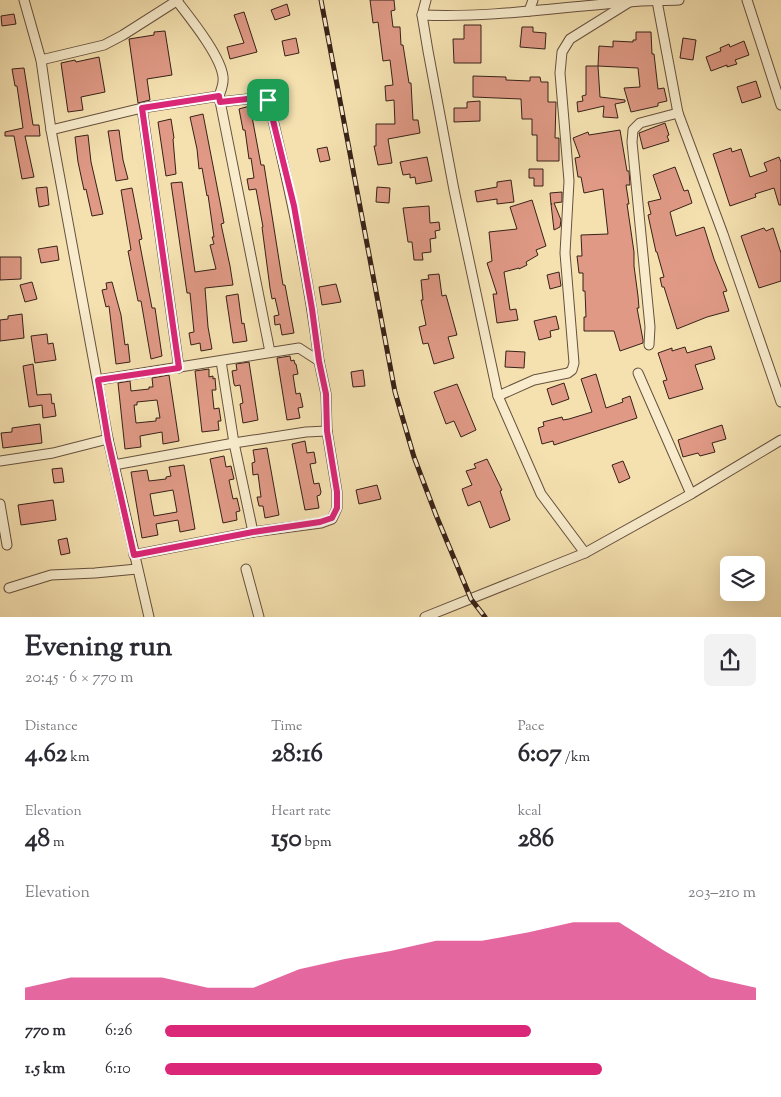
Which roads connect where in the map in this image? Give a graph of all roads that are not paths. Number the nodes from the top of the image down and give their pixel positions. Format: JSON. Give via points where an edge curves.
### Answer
{"nodes":[{"id":1,"x":24,"y":0,"type":"edge"},
{"id":2,"x":426,"y":0,"type":"edge"},
{"id":3,"x":533,"y":0,"type":"edge"},
{"id":4,"x":679,"y":0,"type":"edge"},
{"id":5,"x":747,"y":0,"type":"edge"},
{"id":6,"x":173,"y":1,"type":"edge"},
{"id":7,"x":630,"y":1,"type":"junction"},
{"id":8,"x":645,"y":1,"type":"edge"},
{"id":9,"x":657,"y":1,"type":"edge"},
{"id":10,"x":530,"y":12,"type":"junction"},
{"id":11,"x":422,"y":15,"type":"junction"},
{"id":12,"x":41,"y":60,"type":"junction"},
{"id":13,"x":220,"y":99,"type":"junction"},
{"id":14,"x":781,"y":105,"type":"edge"},
{"id":15,"x":142,"y":108,"type":"junction"},
{"id":16,"x":678,"y":113,"type":"junction"},
{"id":17,"x":51,"y":130,"type":"junction"},
{"id":18,"x":649,"y":345,"type":"dead end"},
{"id":19,"x":270,"y":352,"type":"junction"},
{"id":20,"x":221,"y":361,"type":"junction"},
{"id":21,"x":319,"y":361,"type":"junction"},
{"id":22,"x":179,"y":368,"type":"junction"},
{"id":23,"x":638,"y":373,"type":"dead end"},
{"id":24,"x":98,"y":380,"type":"junction"},
{"id":25,"x":498,"y":396,"type":"junction"},
{"id":26,"x":781,"y":402,"type":"edge"},
{"id":27,"x":327,"y":431,"type":"junction"},
{"id":28,"x":108,"y":440,"type":"junction"},
{"id":29,"x":781,"y":440,"type":"edge"},
{"id":30,"x":234,"y":443,"type":"junction"},
{"id":31,"x":0,"y":461,"type":"edge"},
{"id":32,"x":114,"y":465,"type":"junction"},
{"id":33,"x":691,"y":494,"type":"junction"},
{"id":34,"x":0,"y":504,"type":"edge"},
{"id":35,"x":253,"y":532,"type":"junction"},
{"id":36,"x":7,"y":545,"type":"dead end"},
{"id":37,"x":585,"y":553,"type":"junction"},
{"id":38,"x":134,"y":555,"type":"junction"},
{"id":39,"x":137,"y":569,"type":"junction"},
{"id":40,"x":246,"y":569,"type":"dead end"},
{"id":41,"x":10,"y":588,"type":"dead end"},
{"id":42,"x":149,"y":617,"type":"edge"},
{"id":43,"x":259,"y":617,"type":"edge"},
{"id":44,"x":425,"y":617,"type":"edge"}],
"edges":[{"from":1,"to":12,"type":"street"},
{"from":2,"to":11,"type":"street"},
{"from":3,"to":10,"type":"street"},
{"from":4,"to":9,"type":"street"},
{"from":5,"to":14,"type":"street"},
{"from":6,"to":12,"type":"street","via":[[104,45]]},
{"from":6,"to":13,"type":"street","via":[[201,32],[218,64],[223,76]]},
{"from":7,"to":8,"type":"street"},
{"from":7,"to":10,"type":"street"},
{"from":7,"to":25,"type":"street","via":[[570,39],[562,52],[560,73],[569,181],[565,253],[571,308],[572,370],[534,380]]},
{"from":8,"to":9,"type":"street"},
{"from":9,"to":16,"type":"street"},
{"from":10,"to":11,"type":"street"},
{"from":11,"to":25,"type":"street","via":[[454,190]]},
{"from":12,"to":17,"type":"street"},
{"from":13,"to":15,"type":"street"},
{"from":13,"to":19,"type":"street"},
{"from":13,"to":21,"type":"street","via":[[266,97],[268,100],[294,206]]},
{"from":15,"to":17,"type":"street"},
{"from":15,"to":22,"type":"street"},
{"from":16,"to":18,"type":"street","via":[[640,124],[633,130]]},
{"from":16,"to":26,"type":"street"},
{"from":17,"to":24,"type":"street"},
{"from":19,"to":20,"type":"street"},
{"from":19,"to":21,"type":"street","via":[[299,348]]},
{"from":20,"to":22,"type":"street"},
{"from":20,"to":30,"type":"street"},
{"from":21,"to":27,"type":"street","via":[[326,394]]},
{"from":22,"to":24,"type":"street"},
{"from":23,"to":33,"type":"street"},
{"from":24,"to":28,"type":"street"},
{"from":25,"to":37,"type":"street","via":[[542,494]]},
{"from":27,"to":30,"type":"street"},
{"from":27,"to":35,"type":"street","via":[[337,492],[337,508],[332,518]]},
{"from":28,"to":31,"type":"street"},
{"from":28,"to":32,"type":"street"},
{"from":29,"to":33,"type":"street"},
{"from":30,"to":32,"type":"street"},
{"from":30,"to":35,"type":"street"},
{"from":32,"to":38,"type":"street"},
{"from":33,"to":37,"type":"street"},
{"from":34,"to":36,"type":"street"},
{"from":35,"to":38,"type":"street"},
{"from":37,"to":44,"type":"street"},
{"from":38,"to":39,"type":"street"},
{"from":39,"to":41,"type":"street","via":[[51,575]]},
{"from":39,"to":42,"type":"street"},
{"from":40,"to":43,"type":"street"}]}
